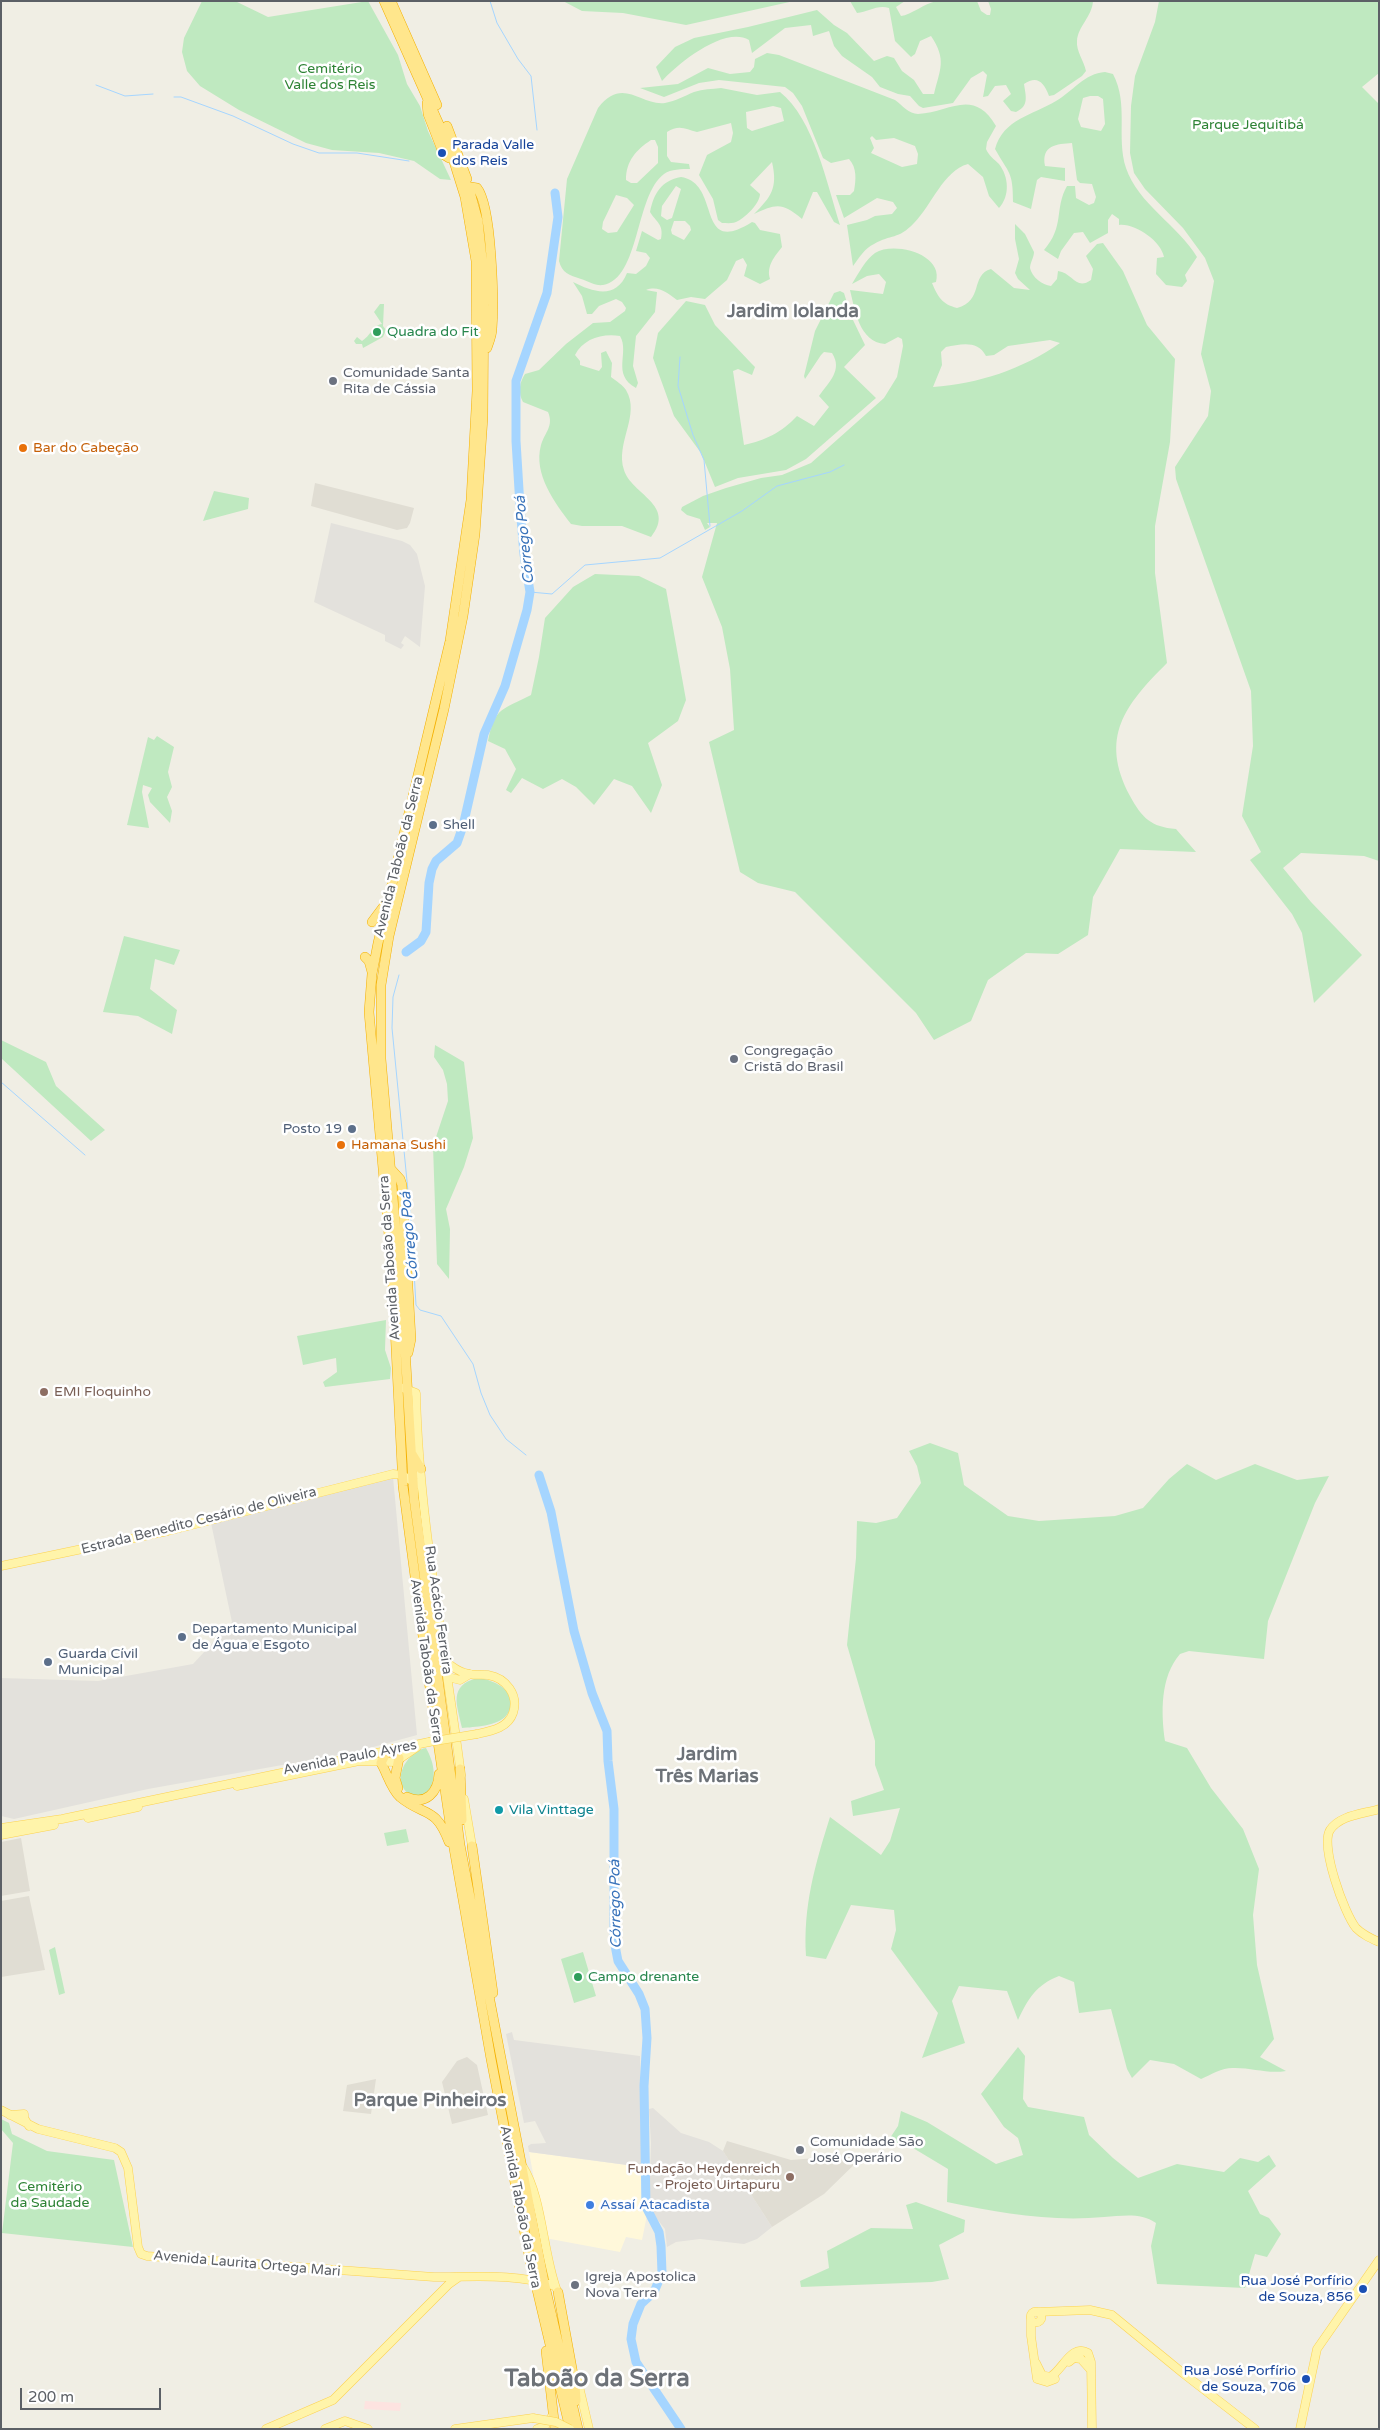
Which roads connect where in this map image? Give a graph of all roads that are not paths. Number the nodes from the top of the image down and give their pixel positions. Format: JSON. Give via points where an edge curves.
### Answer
{"nodes":[{"id":1,"x":384,"y":1,"type":"edge"},
{"id":2,"x":391,"y":1,"type":"edge"},
{"id":3,"x":456,"y":156,"type":"junction"},
{"id":4,"x":466,"y":183,"type":"junction"},
{"id":5,"x":392,"y":901,"type":"junction"},
{"id":6,"x":372,"y":922,"type":"dead end"},
{"id":7,"x":365,"y":957,"type":"dead end"},
{"id":8,"x":372,"y":974,"type":"junction"},
{"id":9,"x":387,"y":1166,"type":"junction"},
{"id":10,"x":397,"y":1385,"type":"junction"},
{"id":11,"x":407,"y":1389,"type":"junction"},
{"id":12,"x":410,"y":1451,"type":"junction"},
{"id":13,"x":421,"y":1469,"type":"junction"},
{"id":14,"x":400,"y":1472,"type":"junction"},
{"id":15,"x":413,"y":1481,"type":"junction"},
{"id":16,"x":423,"y":1487,"type":"junction"},
{"id":17,"x":422,"y":1564,"type":"junction"},
{"id":18,"x":1,"y":1566,"type":"edge"},
{"id":19,"x":436,"y":1605,"type":"junction"},
{"id":20,"x":445,"y":1661,"type":"junction"},
{"id":21,"x":470,"y":1674,"type":"junction"},
{"id":22,"x":448,"y":1677,"type":"junction"},
{"id":23,"x":460,"y":1680,"type":"junction"},
{"id":24,"x":451,"y":1692,"type":"junction"},
{"id":25,"x":426,"y":1743,"type":"junction"},
{"id":26,"x":390,"y":1750,"type":"junction"},
{"id":27,"x":440,"y":1758,"type":"junction"},
{"id":28,"x":399,"y":1760,"type":"junction"},
{"id":29,"x":381,"y":1763,"type":"junction"},
{"id":30,"x":460,"y":1769,"type":"junction"},
{"id":31,"x":216,"y":1788,"type":"junction"},
{"id":32,"x":119,"y":1806,"type":"junction"},
{"id":33,"x":1379,"y":1809,"type":"edge"},
{"id":34,"x":108,"y":1814,"type":"junction"},
{"id":35,"x":1,"y":1828,"type":"edge"},
{"id":36,"x":1,"y":1834,"type":"edge"},
{"id":37,"x":460,"y":1845,"type":"junction"},
{"id":38,"x":472,"y":1846,"type":"joint"},
{"id":39,"x":457,"y":1864,"type":"junction"},
{"id":40,"x":1379,"y":1942,"type":"edge"},
{"id":41,"x":495,"y":2035,"type":"junction"},
{"id":42,"x":1,"y":2110,"type":"edge"},
{"id":43,"x":522,"y":2166,"type":"junction"},
{"id":44,"x":1379,"y":2260,"type":"edge"},
{"id":45,"x":461,"y":2276,"type":"junction"},
{"id":46,"x":437,"y":2277,"type":"junction"},
{"id":47,"x":534,"y":2279,"type":"junction"},
{"id":48,"x":544,"y":2282,"type":"junction"},
{"id":49,"x":556,"y":2289,"type":"junction"},
{"id":50,"x":443,"y":2291,"type":"junction"},
{"id":51,"x":435,"y":2298,"type":"junction"},
{"id":52,"x":1064,"y":2311,"type":"junction"},
{"id":53,"x":1037,"y":2321,"type":"junction"},
{"id":54,"x":545,"y":2328,"type":"junction"},
{"id":55,"x":1036,"y":2363,"type":"junction"},
{"id":56,"x":1090,"y":2369,"type":"junction"},
{"id":57,"x":554,"y":2406,"type":"junction"},
{"id":58,"x":576,"y":2416,"type":"junction"},
{"id":59,"x":326,"y":2428,"type":"edge"},
{"id":60,"x":266,"y":2429,"type":"edge"},
{"id":61,"x":368,"y":2429,"type":"edge"},
{"id":62,"x":455,"y":2429,"type":"edge"},
{"id":63,"x":537,"y":2429,"type":"edge"},
{"id":64,"x":555,"y":2429,"type":"edge"},
{"id":65,"x":570,"y":2429,"type":"edge"},
{"id":66,"x":578,"y":2429,"type":"edge"},
{"id":67,"x":589,"y":2429,"type":"edge"},
{"id":68,"x":1092,"y":2429,"type":"edge"},
{"id":69,"x":1255,"y":2429,"type":"edge"},
{"id":70,"x":1300,"y":2429,"type":"edge"}],
"edges":[{"from":1,"to":3,"type":"highway","name":"Avenida Taboão da Serra"},
{"from":2,"to":3,"type":"highway","name":"Avenida Taboão da Serra"},
{"from":3,"to":4,"type":"highway","name":"Avenida Taboão da Serra"},
{"from":4,"to":5,"type":"highway","name":"Avenida Taboão da Serra","via":[[477,286],[477,391],[471,500],[438,698]]},
{"from":4,"to":5,"type":"highway","name":"Avenida Taboão da Serra","via":[[479,230],[484,276],[483,417],[475,534],[444,709],[405,867]]},
{"from":5,"to":6,"type":"highway"},
{"from":5,"to":8,"type":"highway","name":"Avenida Taboão da Serra"},
{"from":5,"to":9,"type":"highway","name":"Avenida Taboão da Serra","via":[[379,1016]]},
{"from":7,"to":8,"type":"highway"},
{"from":8,"to":9,"type":"highway","name":"Avenida Taboão da Serra","via":[[369,1012]]},
{"from":9,"to":10,"type":"highway","name":"Avenida Taboão da Serra"},
{"from":9,"to":11,"type":"highway","name":"Avenida Taboão da Serra"},
{"from":10,"to":11,"type":"main road","name":"Rua Acácio Ferreira"},
{"from":10,"to":14,"type":"highway","name":"Avenida Taboão da Serra"},
{"from":11,"to":12,"type":"highway","name":"Avenida Taboão da Serra"},
{"from":11,"to":13,"type":"main road","name":"Rua Acácio Ferreira","via":[[416,1393]]},
{"from":12,"to":13,"type":"highway"},
{"from":12,"to":15,"type":"highway","name":"Avenida Taboão da Serra"},
{"from":13,"to":16,"type":"main road","name":"Rua Acácio Ferreira"},
{"from":14,"to":15,"type":"main road"},
{"from":14,"to":18,"type":"main road","name":"Estrada Benedito Cesário de Oliveira","via":[[168,1531]]},
{"from":14,"to":27,"type":"highway","name":"Avenida Taboão da Serra"},
{"from":15,"to":16,"type":"main road"},
{"from":15,"to":17,"type":"highway","name":"Avenida Taboão da Serra"},
{"from":16,"to":19,"type":"main road","name":"Rua Acácio Ferreira"},
{"from":17,"to":19,"type":"highway"},
{"from":17,"to":37,"type":"highway","name":"Avenida Taboão da Serra"},
{"from":19,"to":20,"type":"main road","name":"Rua Acácio Ferreira"},
{"from":20,"to":21,"type":"main road"},
{"from":20,"to":22,"type":"main road","name":"Rua Acácio Ferreira"},
{"from":21,"to":23,"type":"main road"},
{"from":21,"to":25,"type":"main road","bridge":true,"via":[[491,1676],[510,1689],[514,1700],[513,1713],[496,1730]]},
{"from":22,"to":23,"type":"main road"},
{"from":22,"to":24,"type":"main road","name":"Rua Acácio Ferreira"},
{"from":23,"to":24,"type":"main road"},
{"from":24,"to":30,"type":"main road","name":"Rua Acácio Ferreira"},
{"from":25,"to":26,"type":"main road","name":"Avenida Paulo Ayres"},
{"from":25,"to":28,"type":"main road","name":"Avenida Paulo Ayres"},
{"from":26,"to":28,"type":"highway"},
{"from":26,"to":29,"type":"highway"},
{"from":26,"to":31,"type":"main road","name":"Avenida Paulo Ayres"},
{"from":27,"to":28,"type":"highway","via":[[436,1790],[420,1800],[405,1796],[398,1787],[395,1778]]},
{"from":27,"to":39,"type":"highway","name":"Avenida Taboão da Serra"},
{"from":28,"to":29,"type":"main road","name":"Avenida Paulo Ayres"},
{"from":29,"to":31,"type":"main road","name":"Avenida Paulo Ayres","via":[[359,1761]]},
{"from":29,"to":39,"type":"highway","via":[[396,1792],[431,1814],[443,1826]]},
{"from":30,"to":37,"type":"highway"},
{"from":30,"to":38,"type":"main road","name":"Rua Acácio Ferreira"},
{"from":31,"to":32,"type":"main road","name":"Avenida Paulo Ayres"},
{"from":31,"to":34,"type":"main road","name":"Avenida Paulo Ayres"},
{"from":32,"to":34,"type":"main road"},
{"from":32,"to":35,"type":"main road","name":"Avenida Paulo Ayres"},
{"from":33,"to":40,"type":"main road","via":[[1341,1820],[1331,1828],[1328,1840],[1344,1909],[1361,1932]]},
{"from":34,"to":36,"type":"main road","name":"Avenida Paulo Ayres"},
{"from":37,"to":41,"type":"highway","name":"Avenida Taboão da Serra"},
{"from":38,"to":41,"type":"highway","via":[[492,1978]]},
{"from":39,"to":47,"type":"highway","name":"Avenida Taboão da Serra"},
{"from":41,"to":43,"type":"highway","name":"Avenida Taboão da Serra"},
{"from":42,"to":46,"type":"main road","name":"Avenida Laurita Ortega Mari","via":[[10,2115],[24,2114],[30,2126],[122,2152],[128,2168],[138,2247],[144,2255]]},
{"from":43,"to":48,"type":"highway","name":"Avenida Taboão da Serra"},
{"from":43,"to":49,"type":"main road","via":[[534,2190]]},
{"from":44,"to":70,"type":"main road","via":[[1316,2349]]},
{"from":45,"to":46,"type":"main road","name":"Avenida Laurita Ortega Mari"},
{"from":45,"to":47,"type":"main road","name":"Avenida Laurita Ortega Mari"},
{"from":45,"to":50,"type":"main road"},
{"from":46,"to":50,"type":"main road","via":[[444,2282]]},
{"from":46,"to":51,"type":"main road"},
{"from":47,"to":48,"type":"main road","name":"Avenida Laurita Ortega Mari"},
{"from":47,"to":54,"type":"highway","name":"Avenida Taboão da Serra"},
{"from":48,"to":49,"type":"main road","name":"Avenida Laurita Ortega Mari"},
{"from":48,"to":58,"type":"highway","name":"Avenida Taboão da Serra"},
{"from":49,"to":58,"type":"highway","via":[[575,2385]]},
{"from":49,"to":67,"type":"main road","via":[[563,2307]]},
{"from":50,"to":51,"type":"main road"},
{"from":51,"to":60,"type":"main road","via":[[333,2400]]},
{"from":52,"to":53,"type":"main road"},
{"from":52,"to":53,"type":"main road","via":[[1037,2312],[1041,2315]]},
{"from":52,"to":69,"type":"main road","via":[[1112,2314]]},
{"from":53,"to":55,"type":"main road","via":[[1031,2336]]},
{"from":54,"to":57,"type":"highway"},
{"from":54,"to":65,"type":"highway","name":"Avenida Taboão da Serra"},
{"from":55,"to":56,"type":"main road","via":[[1037,2378],[1044,2382],[1052,2381],[1077,2357]]},
{"from":55,"to":56,"type":"main road","via":[[1042,2375],[1050,2377],[1074,2353],[1084,2351],[1090,2356]]},
{"from":56,"to":68,"type":"main road"},
{"from":57,"to":63,"type":"main road","via":[[549,2422]]},
{"from":57,"to":64,"type":"highway"},
{"from":58,"to":66,"type":"highway","name":"Avenida Taboão da Serra"},
{"from":59,"to":61,"type":"main road","via":[[345,2421]]},
{"from":62,"to":65,"type":"main road","bridge":true,"via":[[533,2418],[556,2422]]}]}
